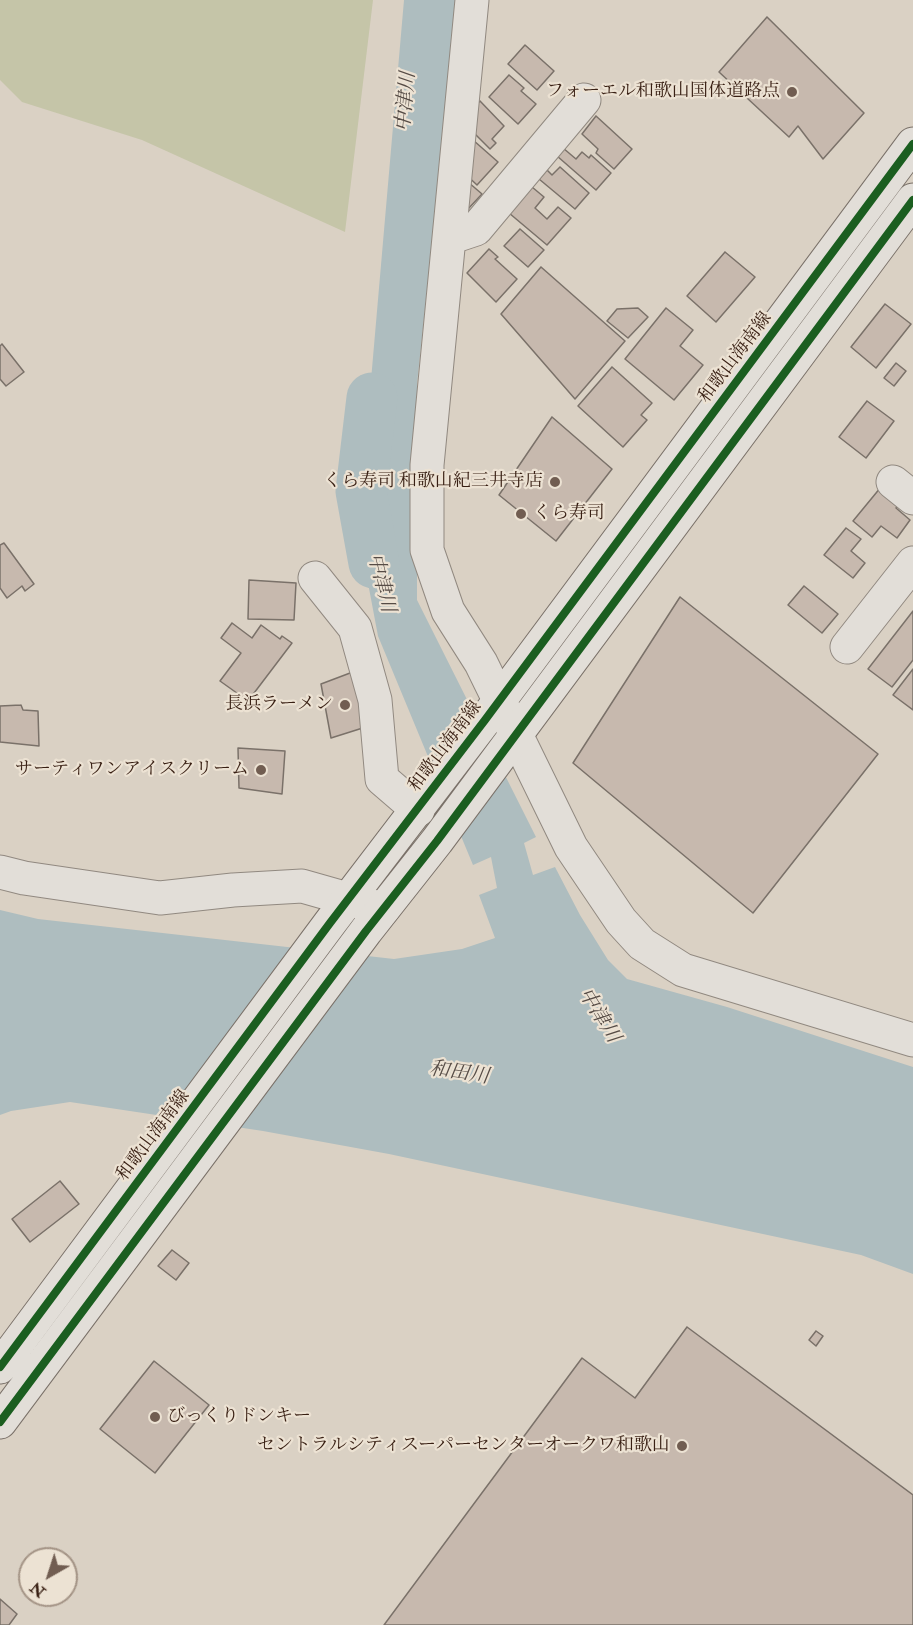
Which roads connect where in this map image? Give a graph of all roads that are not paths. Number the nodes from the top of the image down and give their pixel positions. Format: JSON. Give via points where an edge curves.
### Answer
{"nodes":[{"id":1,"x":472,"y":0,"type":"edge"},
{"id":2,"x":584,"y":100,"type":"dead end"},
{"id":3,"x":913,"y":144,"type":"edge"},
{"id":4,"x":913,"y":200,"type":"edge"},
{"id":5,"x":450,"y":238,"type":"junction"},
{"id":6,"x":913,"y":563,"type":"edge"},
{"id":7,"x":315,"y":578,"type":"dead end"},
{"id":8,"x":847,"y":647,"type":"dead end"},
{"id":9,"x":492,"y":710,"type":"junction"},
{"id":10,"x":510,"y":742,"type":"junction"},
{"id":11,"x":420,"y":807,"type":"junction"},
{"id":12,"x":0,"y":872,"type":"edge"},
{"id":13,"x":339,"y":911,"type":"junction"},
{"id":14,"x":375,"y":920,"type":"junction"},
{"id":15,"x":913,"y":1040,"type":"edge"},
{"id":16,"x":0,"y":1367,"type":"edge"},
{"id":17,"x":0,"y":1422,"type":"edge"}],
"edges":[{"from":1,"to":5,"type":"main road"},
{"from":2,"to":5,"type":"main road","via":[[476,229]]},
{"from":3,"to":9,"type":"main road","name":"和歌山海南線"},
{"from":4,"to":10,"type":"main road"},
{"from":5,"to":9,"type":"main road","via":[[427,465],[427,550],[448,611],[481,663]]},
{"from":6,"to":8,"type":"main road"},
{"from":7,"to":11,"type":"main road","via":[[356,628],[375,700],[382,779]]},
{"from":9,"to":10,"type":"main road"},
{"from":9,"to":11,"type":"main road","name":"和歌山海南線"},
{"from":10,"to":14,"type":"main road"},
{"from":10,"to":15,"type":"main road","via":[[571,847],[621,921],[642,944],[683,970]]},
{"from":11,"to":13,"type":"main road","name":"和歌山海南線"},
{"from":12,"to":13,"type":"main road","via":[[160,898],[302,886]]},
{"from":13,"to":14,"type":"main road"},
{"from":13,"to":16,"type":"main road","name":"和歌山海南線"},
{"from":14,"to":17,"type":"main road"}]}
